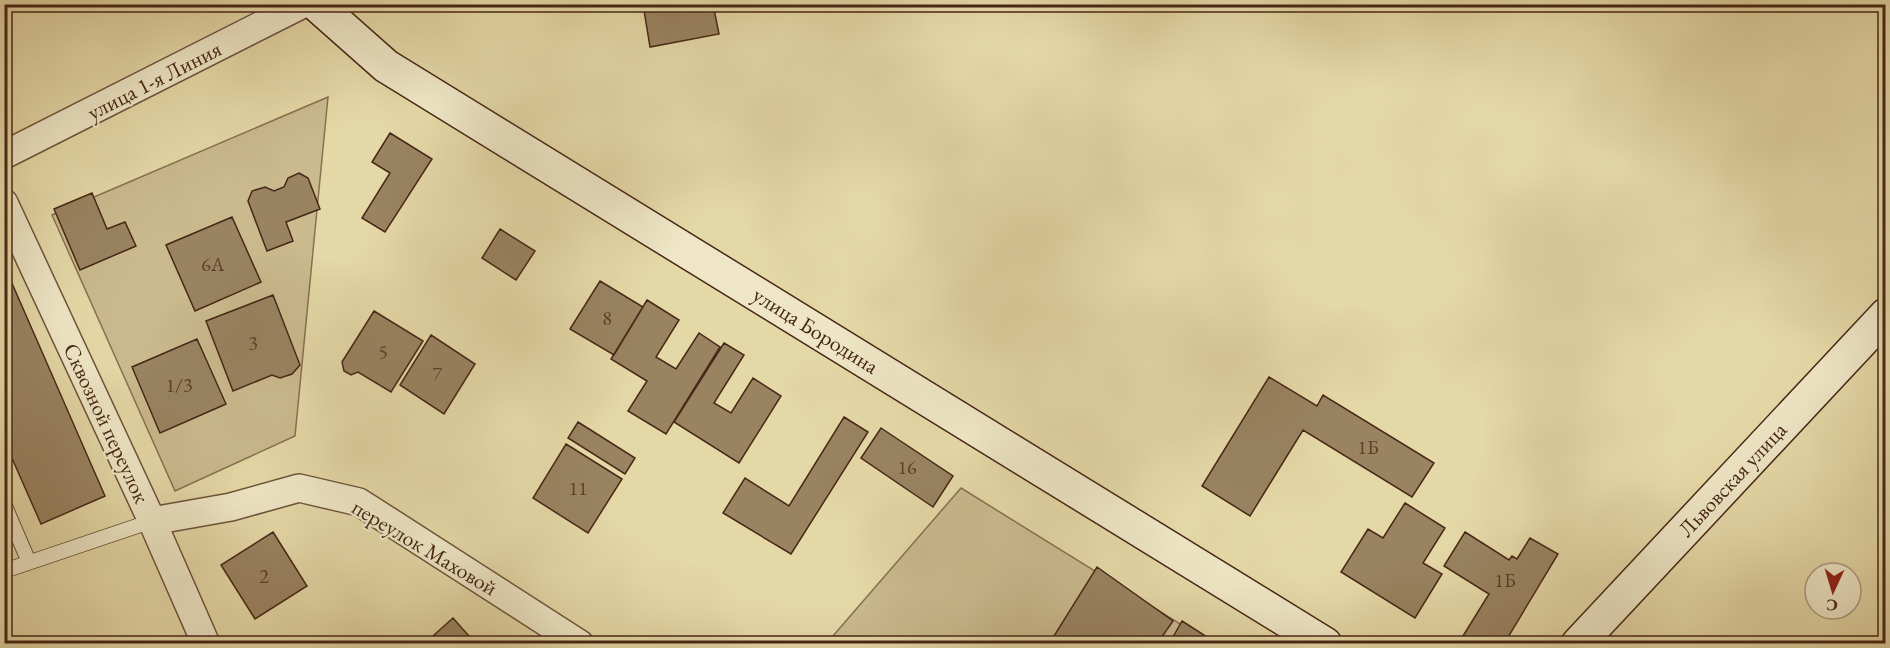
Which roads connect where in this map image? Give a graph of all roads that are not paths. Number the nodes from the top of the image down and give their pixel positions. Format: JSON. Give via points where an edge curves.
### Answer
{"nodes":[{"id":1,"x":303,"y":4,"type":"edge"},
{"id":2,"x":316,"y":4,"type":"edge"},
{"id":3,"x":4,"y":155,"type":"edge"},
{"id":4,"x":4,"y":203,"type":"edge"},
{"id":5,"x":1886,"y":315,"type":"edge"},
{"id":6,"x":4,"y":504,"type":"edge"},
{"id":7,"x":153,"y":521,"type":"junction"},
{"id":8,"x":29,"y":562,"type":"junction"},
{"id":9,"x":4,"y":571,"type":"edge"},
{"id":10,"x":206,"y":644,"type":"edge"},
{"id":11,"x":580,"y":644,"type":"edge"},
{"id":12,"x":1325,"y":644,"type":"edge"},
{"id":13,"x":1578,"y":644,"type":"edge"}],
"edges":[{"from":1,"to":3,"type":"street","name":"улица 1-я Линия"},
{"from":2,"to":12,"type":"street","name":"улица Бородина","via":[[386,66]]},
{"from":4,"to":7,"type":"street","name":"Сквозной переулок"},
{"from":5,"to":13,"type":"street","name":"Львовская улица"},
{"from":6,"to":8,"type":"lane"},
{"from":7,"to":8,"type":"lane"},
{"from":7,"to":10,"type":"street","name":"Сквозной переулок"},
{"from":7,"to":11,"type":"street","name":"переулок Маховой","via":[[231,507],[299,488],[359,502]]},
{"from":8,"to":9,"type":"lane"}]}
